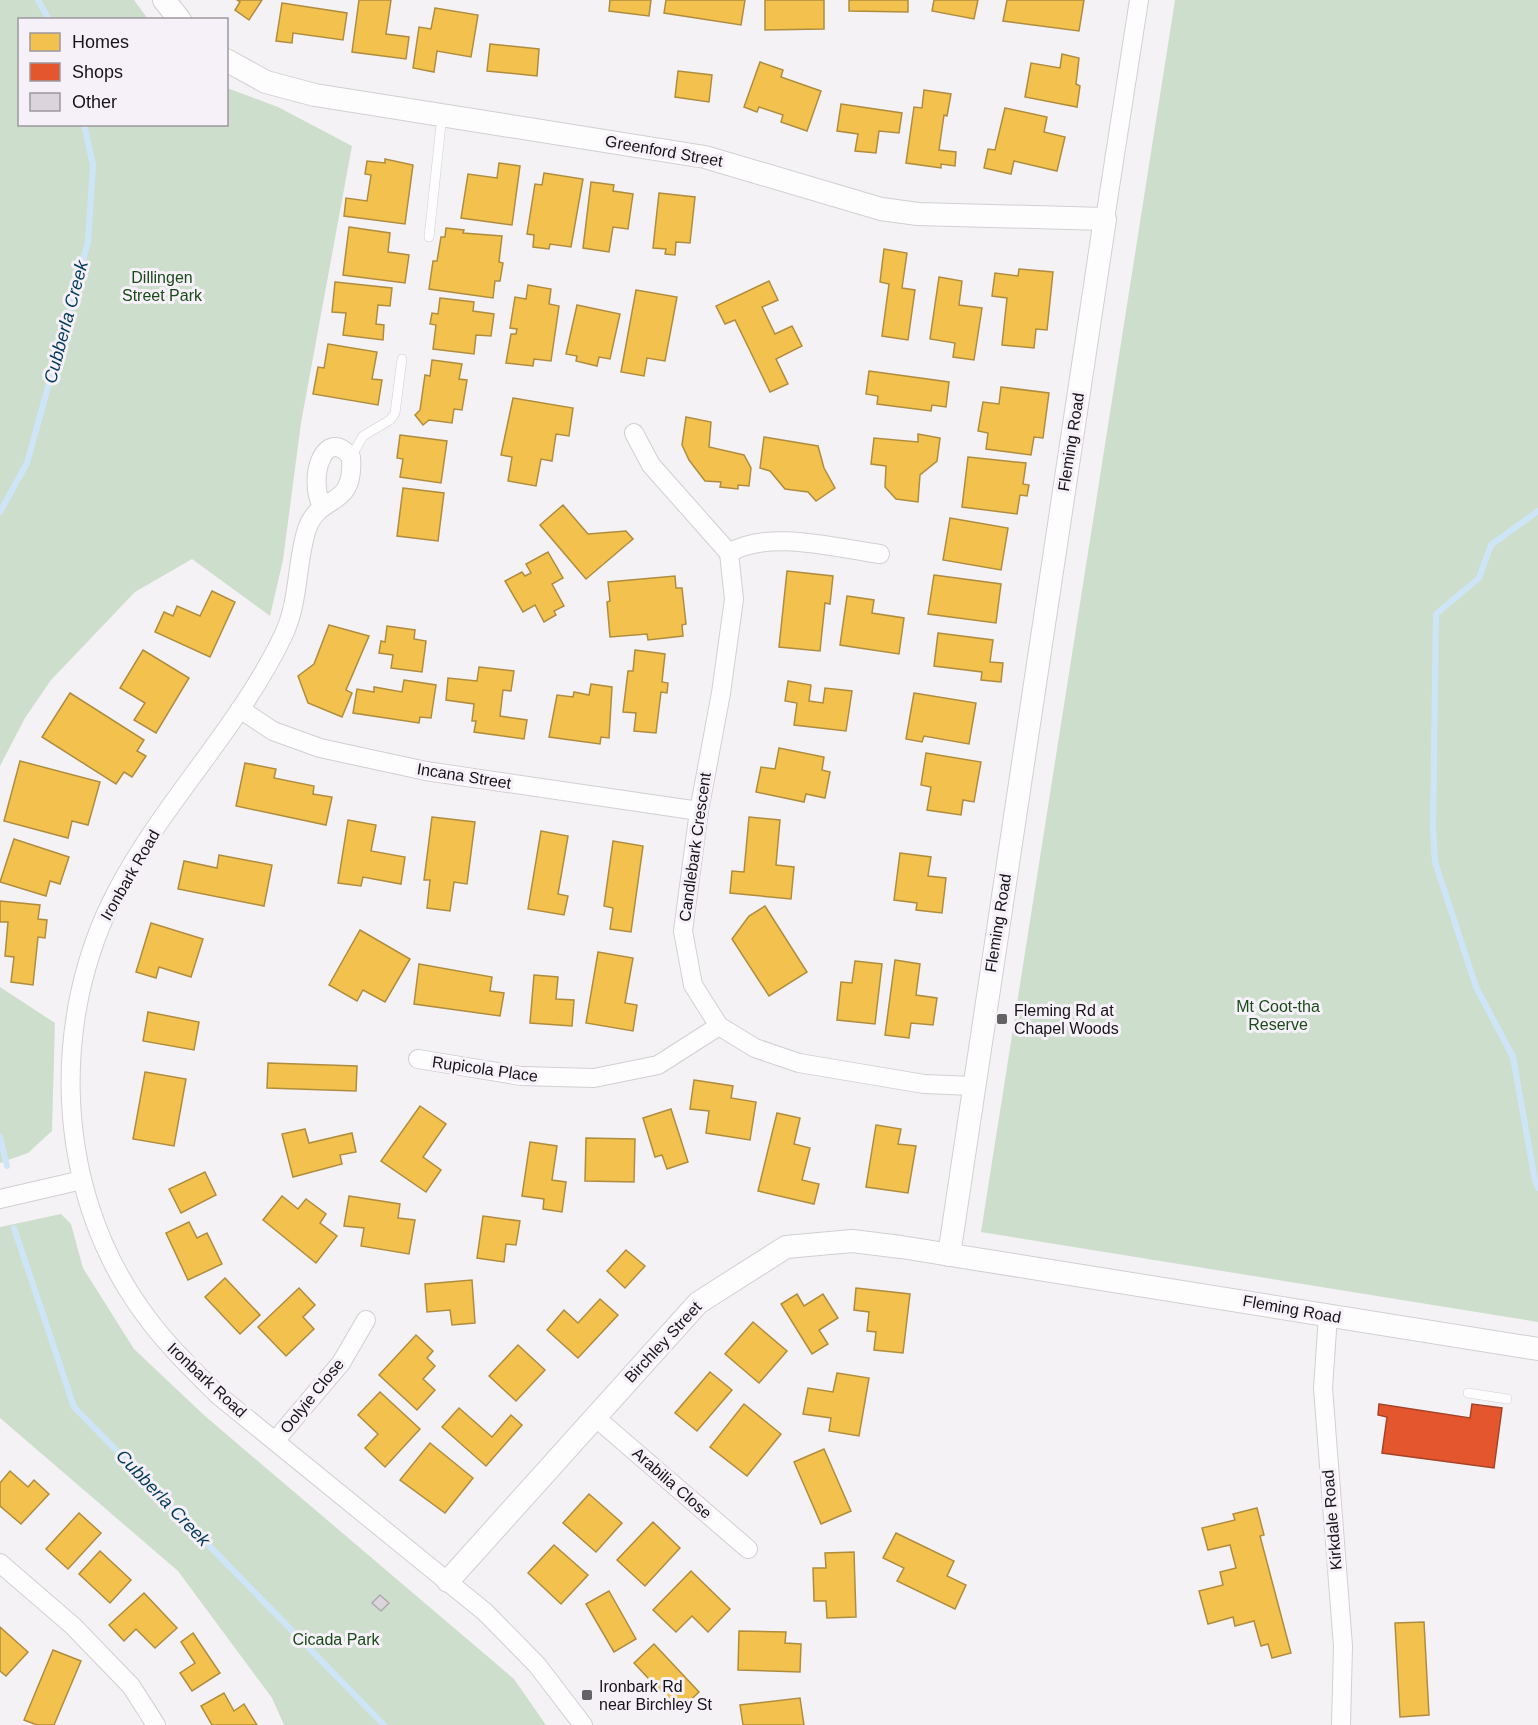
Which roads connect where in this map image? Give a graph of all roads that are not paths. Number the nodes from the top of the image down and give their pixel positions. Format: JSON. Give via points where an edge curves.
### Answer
{"nodes":[{"id":1,"x":164,"y":0,"type":"edge"},
{"id":2,"x":1139,"y":0,"type":"edge"},
{"id":3,"x":178,"y":18,"type":"edge"},
{"id":4,"x":228,"y":61,"type":"edge"},
{"id":5,"x":442,"y":115,"type":"junction"},
{"id":6,"x":1105,"y":219,"type":"junction"},
{"id":7,"x":429,"y":237,"type":"dead end"},
{"id":8,"x":402,"y":359,"type":"dead end"},
{"id":9,"x":634,"y":433,"type":"dead end"},
{"id":10,"x":351,"y":457,"type":"junction"},
{"id":11,"x":322,"y":506,"type":"junction"},
{"id":12,"x":729,"y":553,"type":"junction"},
{"id":13,"x":880,"y":554,"type":"dead end"},
{"id":14,"x":240,"y":708,"type":"junction"},
{"id":15,"x":699,"y":811,"type":"junction"},
{"id":16,"x":719,"y":1026,"type":"junction"},
{"id":17,"x":418,"y":1059,"type":"dead end"},
{"id":18,"x":973,"y":1086,"type":"junction"},
{"id":19,"x":82,"y":1180,"type":"junction"},
{"id":20,"x":0,"y":1199,"type":"edge"},
{"id":21,"x":949,"y":1255,"type":"junction"},
{"id":22,"x":1328,"y":1316,"type":"junction"},
{"id":23,"x":366,"y":1320,"type":"dead end"},
{"id":24,"x":1538,"y":1349,"type":"edge"},
{"id":25,"x":1468,"y":1393,"type":"dead end"},
{"id":26,"x":1507,"y":1399,"type":"dead end"},
{"id":27,"x":596,"y":1417,"type":"junction"},
{"id":28,"x":275,"y":1441,"type":"junction"},
{"id":29,"x":748,"y":1549,"type":"dead end"},
{"id":30,"x":0,"y":1563,"type":"edge"},
{"id":31,"x":448,"y":1581,"type":"junction"},
{"id":32,"x":149,"y":1723,"type":"edge"},
{"id":33,"x":583,"y":1725,"type":"edge"},
{"id":34,"x":1341,"y":1725,"type":"edge"}],
"edges":[{"from":1,"to":3,"type":"street"},
{"from":2,"to":6,"type":"street","name":"Fleming Road"},
{"from":4,"to":5,"type":"street","name":"Greenford Street","via":[[266,82]]},
{"from":5,"to":6,"type":"street","name":"Greenford Street","via":[[705,157],[881,209],[918,214]]},
{"from":5,"to":7,"type":"lane"},
{"from":6,"to":18,"type":"street","name":"Fleming Road"},
{"from":8,"to":10,"type":"lane","via":[[395,413],[363,436]]},
{"from":9,"to":12,"type":"street","via":[[651,465]]},
{"from":10,"to":11,"type":"street","name":"Ironbark Road","via":[[350,482],[345,493]]},
{"from":10,"to":11,"type":"street","via":[[337,447],[321,456],[314,484]]},
{"from":11,"to":14,"type":"street","name":"Ironbark Road","via":[[305,535],[297,596],[285,634]]},
{"from":12,"to":13,"type":"street","via":[[765,540]]},
{"from":12,"to":15,"type":"street","name":"Candlebark Crescent","via":[[735,600]]},
{"from":14,"to":15,"type":"street","name":"Incana Street","via":[[273,731],[320,748],[426,771]]},
{"from":14,"to":19,"type":"street","name":"Ironbark Road","via":[[160,823],[118,890],[97,933],[83,979],[71,1066],[75,1149]]},
{"from":15,"to":16,"type":"street","name":"Candlebark Crescent","via":[[683,931],[693,985]]},
{"from":16,"to":17,"type":"street","name":"Rupicola Place","via":[[658,1065],[594,1078],[521,1076]]},
{"from":16,"to":18,"type":"street","name":"Candlebark Crescent","via":[[755,1048],[799,1063],[924,1084]]},
{"from":18,"to":21,"type":"street","name":"Fleming Road"},
{"from":19,"to":20,"type":"street"},
{"from":19,"to":28,"type":"street","name":"Ironbark Road","via":[[101,1238],[139,1307],[177,1355]]},
{"from":21,"to":22,"type":"street","name":"Fleming Road"},
{"from":21,"to":27,"type":"street","name":"Birchley Street","via":[[852,1241],[786,1247],[698,1303]]},
{"from":22,"to":24,"type":"street","name":"Fleming Road"},
{"from":22,"to":34,"type":"street","name":"Kirkdale Road","via":[[1323,1388],[1343,1646]]},
{"from":23,"to":28,"type":"street","name":"Oolyie Close","via":[[341,1363]]},
{"from":25,"to":26,"type":"lane"},
{"from":27,"to":29,"type":"street","name":"Arabilia Close"},
{"from":27,"to":31,"type":"street","name":"Birchley Street"},
{"from":28,"to":31,"type":"street","name":"Ironbark Road"},
{"from":30,"to":32,"type":"street","via":[[73,1626],[131,1686]]},
{"from":31,"to":33,"type":"street","name":"Ironbark Road","via":[[537,1665]]}]}
